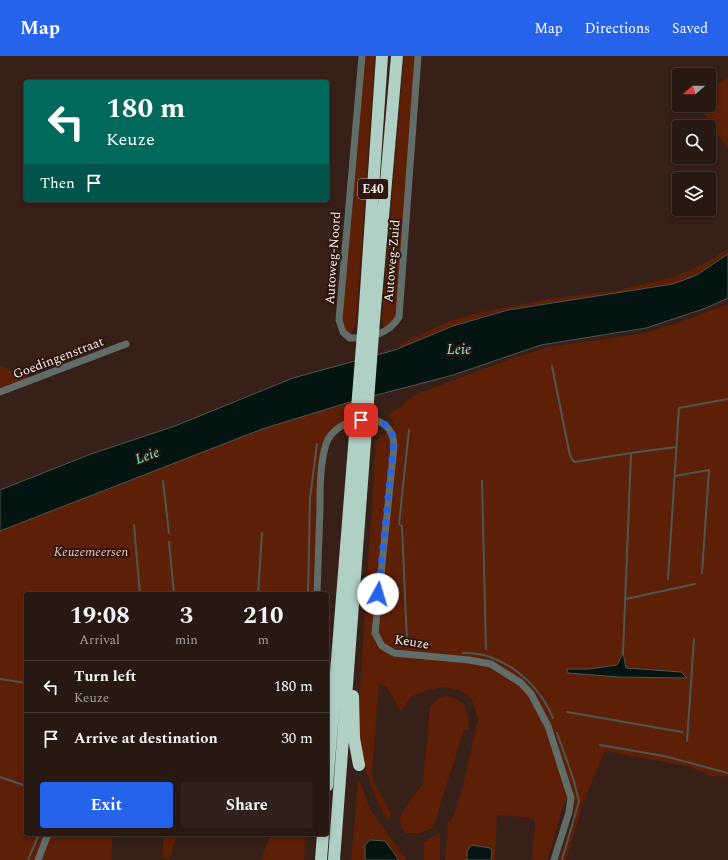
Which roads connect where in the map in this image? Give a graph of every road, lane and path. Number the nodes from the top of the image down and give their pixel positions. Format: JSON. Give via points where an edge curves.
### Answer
{"nodes":[{"id":1,"x":362,"y":56,"type":"edge"},
{"id":2,"x":382,"y":56,"type":"edge"},
{"id":3,"x":397,"y":56,"type":"edge"},
{"id":4,"x":418,"y":56,"type":"edge"},
{"id":5,"x":369,"y":320,"type":"junction"},
{"id":6,"x":350,"y":338,"type":"joint"},
{"id":7,"x":126,"y":344,"type":"dead end"},
{"id":8,"x":0,"y":392,"type":"edge"},
{"id":9,"x":359,"y":435,"type":"junction"},
{"id":10,"x":317,"y":592,"type":"edge"},
{"id":11,"x":352,"y":611,"type":"junction"},
{"id":12,"x":333,"y":703,"type":"junction"},
{"id":13,"x":329,"y":714,"type":"edge"},
{"id":14,"x":329,"y":758,"type":"edge"},
{"id":15,"x":359,"y":765,"type":"dead end"},
{"id":16,"x":47,"y":836,"type":"edge"},
{"id":17,"x":323,"y":836,"type":"edge"},
{"id":18,"x":38,"y":860,"type":"edge"},
{"id":19,"x":321,"y":860,"type":"edge"},
{"id":20,"x":334,"y":860,"type":"edge"},
{"id":21,"x":554,"y":860,"type":"edge"}],
"edges":[{"from":1,"to":6,"type":"street","name":"Autoweg-Noord","via":[[339,320],[343,332]]},
{"from":2,"to":5,"type":"highway","number":"E40"},
{"from":3,"to":5,"type":"highway","number":"E40"},
{"from":4,"to":6,"type":"street","name":"Autoweg-Zuid","via":[[399,317],[393,327],[385,332]]},
{"from":5,"to":9,"type":"highway","number":"E40"},
{"from":7,"to":8,"type":"street","name":"Goedingenstraat"},
{"from":9,"to":11,"type":"highway","number":"E40"},
{"from":9,"to":12,"type":"highway","number":"E40"},
{"from":10,"to":21,"type":"street","name":"Keuze","via":[[320,489],[326,445],[333,432],[345,425],[368,419],[385,423],[392,431],[394,446],[375,633],[382,646],[394,653],[491,664],[508,673],[531,694],[548,726],[571,798]]},
{"from":11,"to":15,"type":"highway","via":[[354,738]]},
{"from":11,"to":20,"type":"highway","number":"E40"},
{"from":12,"to":13,"type":"highway"},
{"from":12,"to":14,"type":"highway","number":"E40"},
{"from":16,"to":18,"type":"street"},
{"from":17,"to":19,"type":"highway"}]}
